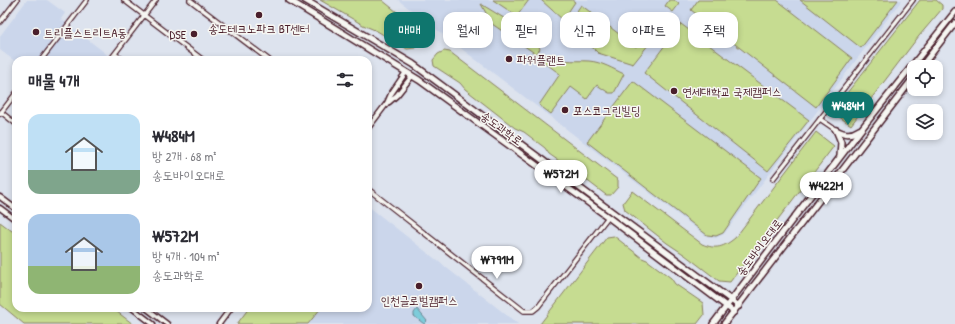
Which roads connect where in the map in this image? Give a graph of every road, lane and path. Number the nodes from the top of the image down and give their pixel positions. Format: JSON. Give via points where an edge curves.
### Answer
{"nodes":[{"id":1,"x":17,"y":0,"type":"edge"},
{"id":2,"x":87,"y":0,"type":"edge"},
{"id":3,"x":124,"y":0,"type":"edge"},
{"id":4,"x":156,"y":0,"type":"edge"},
{"id":5,"x":190,"y":0,"type":"edge"},
{"id":6,"x":289,"y":0,"type":"edge"},
{"id":7,"x":305,"y":0,"type":"edge"},
{"id":8,"x":913,"y":0,"type":"edge"},
{"id":9,"x":955,"y":12,"type":"edge"},
{"id":10,"x":145,"y":15,"type":"junction"},
{"id":11,"x":0,"y":22,"type":"edge"},
{"id":12,"x":955,"y":23,"type":"edge"},
{"id":13,"x":115,"y":54,"type":"joint"},
{"id":14,"x":44,"y":56,"type":"edge"},
{"id":15,"x":118,"y":56,"type":"edge"},
{"id":16,"x":198,"y":56,"type":"edge"},
{"id":17,"x":264,"y":56,"type":"edge"},
{"id":18,"x":926,"y":60,"type":"edge"},
{"id":19,"x":406,"y":72,"type":"junction"},
{"id":20,"x":412,"y":76,"type":"junction"},
{"id":21,"x":907,"y":86,"type":"edge"},
{"id":22,"x":12,"y":98,"type":"edge"},
{"id":23,"x":387,"y":103,"type":"junction"},
{"id":24,"x":0,"y":112,"type":"edge"},
{"id":25,"x":820,"y":119,"type":"junction"},
{"id":26,"x":12,"y":121,"type":"edge"},
{"id":27,"x":372,"y":123,"type":"edge"},
{"id":28,"x":862,"y":127,"type":"junction"},
{"id":29,"x":836,"y":130,"type":"junction"},
{"id":30,"x":840,"y":157,"type":"junction"},
{"id":31,"x":773,"y":179,"type":"dead end"},
{"id":32,"x":372,"y":192,"type":"edge"},
{"id":33,"x":0,"y":197,"type":"edge"},
{"id":34,"x":12,"y":206,"type":"edge"},
{"id":35,"x":0,"y":208,"type":"edge"},
{"id":36,"x":12,"y":217,"type":"edge"},
{"id":37,"x":608,"y":217,"type":"junction"},
{"id":38,"x":732,"y":300,"type":"junction"},
{"id":39,"x":727,"y":306,"type":"junction"},
{"id":40,"x":739,"y":306,"type":"junction"},
{"id":41,"x":137,"y":312,"type":"edge"},
{"id":42,"x":151,"y":312,"type":"edge"},
{"id":43,"x":229,"y":312,"type":"edge"},
{"id":44,"x":734,"y":312,"type":"junction"},
{"id":45,"x":153,"y":324,"type":"edge"},
{"id":46,"x":167,"y":324,"type":"edge"},
{"id":47,"x":219,"y":324,"type":"edge"},
{"id":48,"x":713,"y":324,"type":"edge"},
{"id":49,"x":724,"y":324,"type":"edge"}],
"edges":[{"from":1,"to":11,"type":"street"},
{"from":2,"to":14,"type":"street"},
{"from":3,"to":10,"type":"street"},
{"from":4,"to":10,"type":"street"},
{"from":5,"to":17,"type":"street"},
{"from":6,"to":19,"type":"main road","name":"송도과학로"},
{"from":7,"to":38,"type":"main road","name":"송도과학로","via":[[413,64]]},
{"from":8,"to":25,"type":"street"},
{"from":9,"to":28,"type":"main road","name":"송도바이오대로"},
{"from":10,"to":13,"type":"street"},
{"from":10,"to":16,"type":"street"},
{"from":12,"to":18,"type":"main road"},
{"from":13,"to":15,"type":"street"},
{"from":19,"to":20,"type":"main road","name":"송도과학로"},
{"from":19,"to":23,"type":"street"},
{"from":20,"to":23,"type":"street"},
{"from":20,"to":37,"type":"main road","name":"송도과학로"},
{"from":21,"to":40,"type":"main road","name":"송도바이오대로"},
{"from":22,"to":24,"type":"street"},
{"from":23,"to":27,"type":"street"},
{"from":24,"to":26,"type":"street"},
{"from":25,"to":29,"type":"street"},
{"from":25,"to":31,"type":"street"},
{"from":28,"to":29,"type":"main road","via":[[852,134]]},
{"from":28,"to":30,"type":"main road","name":"송도바이오대로"},
{"from":29,"to":30,"type":"main road","via":[[841,142]]},
{"from":30,"to":38,"type":"main road","name":"송도바이오대로"},
{"from":32,"to":37,"type":"street","via":[[524,311],[533,311],[538,307]]},
{"from":33,"to":34,"type":"street"},
{"from":35,"to":36,"type":"street"},
{"from":37,"to":39,"type":"main road","name":"송도과학로"},
{"from":38,"to":39,"type":"main road","name":"송도바이오대로"},
{"from":38,"to":40,"type":"main road","name":"송도과학로"},
{"from":39,"to":44,"type":"main road","name":"송도과학로"},
{"from":39,"to":48,"type":"main road","name":"송도바이오대로"},
{"from":40,"to":44,"type":"main road","name":"송도바이오대로"},
{"from":41,"to":45,"type":"street"},
{"from":42,"to":46,"type":"street"},
{"from":43,"to":47,"type":"street"},
{"from":44,"to":49,"type":"main road","name":"송도바이오대로"}]}
